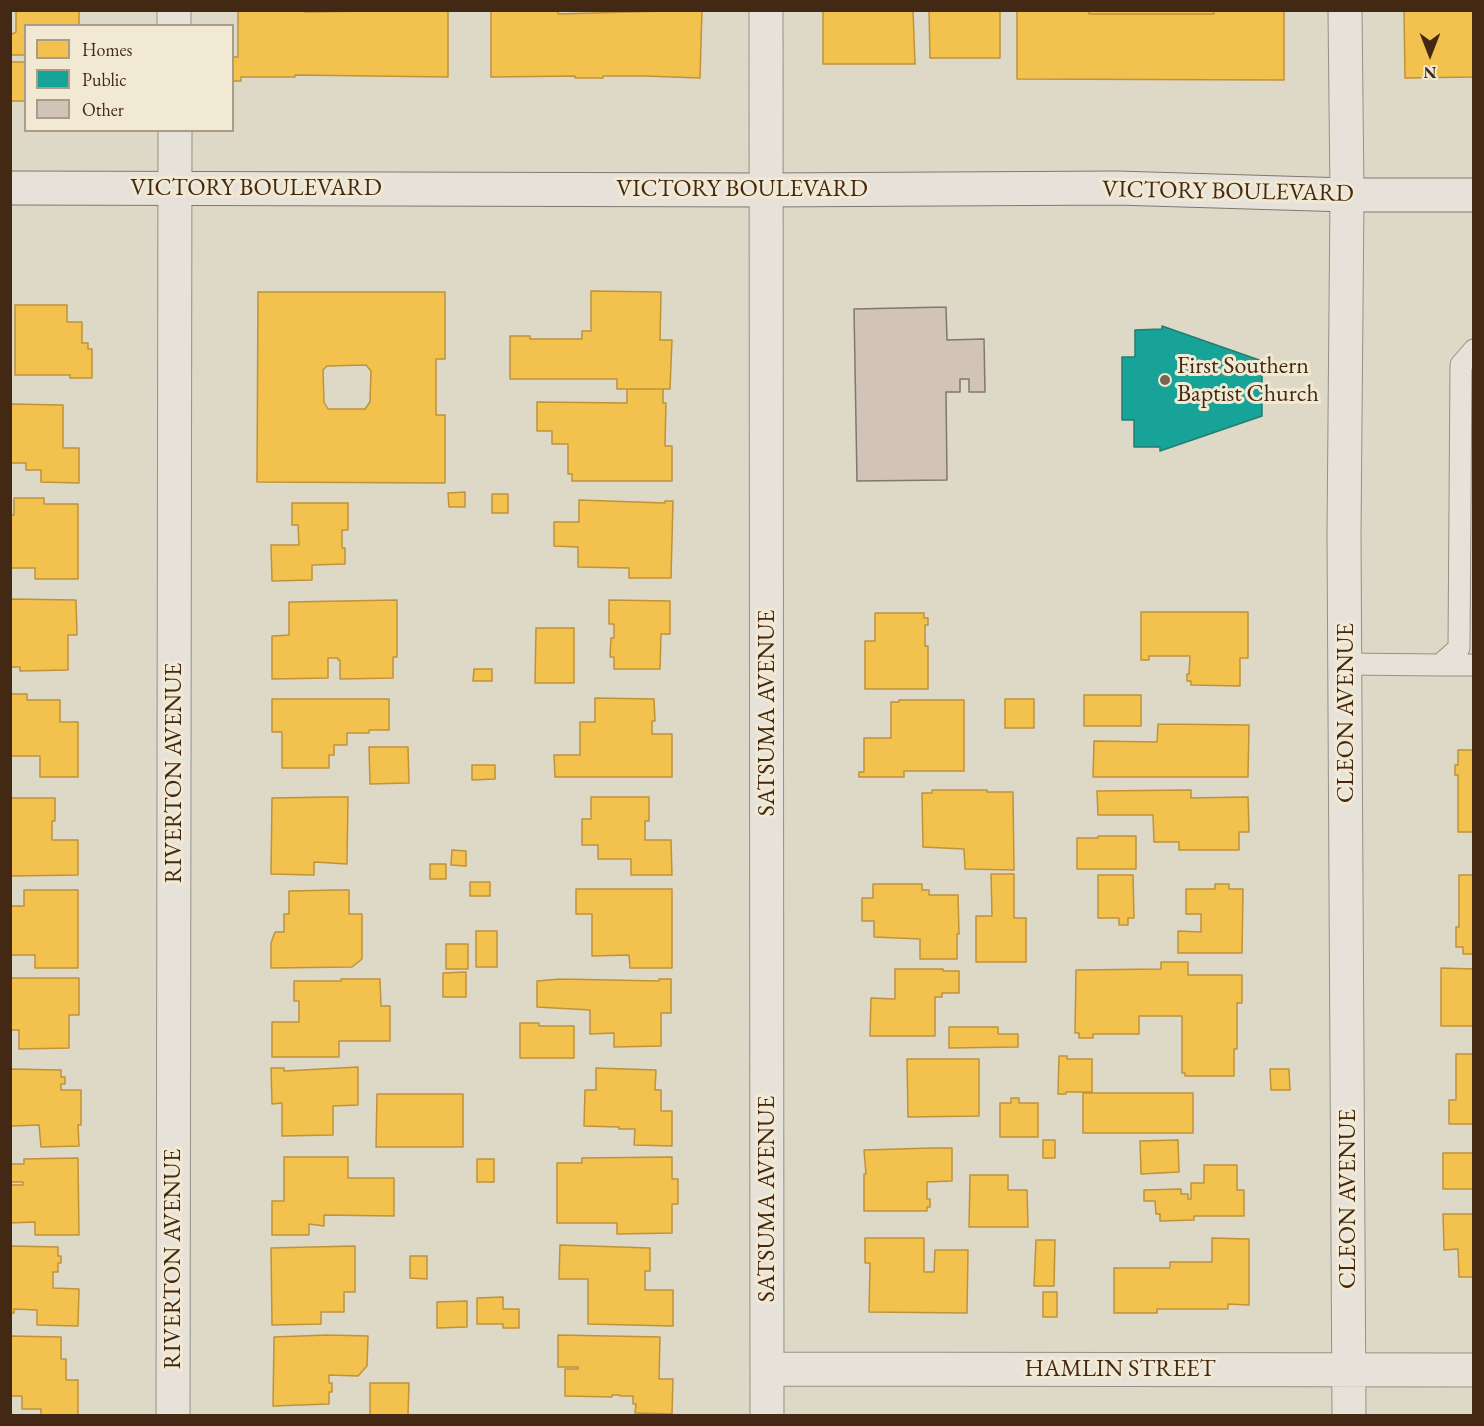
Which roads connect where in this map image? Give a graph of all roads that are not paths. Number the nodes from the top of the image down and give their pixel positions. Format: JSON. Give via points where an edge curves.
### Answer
{"nodes":[{"id":1,"x":766,"y":10,"type":"edge"},
{"id":2,"x":1345,"y":10,"type":"edge"},
{"id":3,"x":175,"y":132,"type":"edge"},
{"id":4,"x":10,"y":188,"type":"edge"},
{"id":5,"x":175,"y":188,"type":"junction"},
{"id":6,"x":767,"y":190,"type":"junction"},
{"id":7,"x":1347,"y":195,"type":"junction"},
{"id":8,"x":1473,"y":195,"type":"edge"},
{"id":9,"x":1473,"y":350,"type":"edge"},
{"id":10,"x":1346,"y":664,"type":"junction"},
{"id":11,"x":1440,"y":665,"type":"junction"},
{"id":12,"x":1473,"y":665,"type":"edge"},
{"id":13,"x":767,"y":1368,"type":"junction"},
{"id":14,"x":1349,"y":1370,"type":"junction"},
{"id":15,"x":1473,"y":1370,"type":"edge"},
{"id":16,"x":173,"y":1416,"type":"edge"},
{"id":17,"x":767,"y":1416,"type":"edge"},
{"id":18,"x":1349,"y":1416,"type":"edge"}],
"edges":[{"from":1,"to":6,"type":"street","name":"SATSUMA AVENUE"},
{"from":2,"to":7,"type":"street","name":"CLEON AVENUE"},
{"from":3,"to":5,"type":"street","name":"RIVERTON AVENUE"},
{"from":4,"to":5,"type":"street","name":"VICTORY BOULEVARD"},
{"from":5,"to":6,"type":"street","name":"VICTORY BOULEVARD"},
{"from":5,"to":16,"type":"street","name":"RIVERTON AVENUE"},
{"from":6,"to":7,"type":"street","name":"VICTORY BOULEVARD","via":[[1116,188]]},
{"from":6,"to":13,"type":"street","name":"SATSUMA AVENUE"},
{"from":7,"to":8,"type":"street","name":"VICTORY BOULEVARD"},
{"from":7,"to":10,"type":"street","name":"CLEON AVENUE"},
{"from":9,"to":11,"type":"lane","via":[[1461,364],[1460,648]]},
{"from":10,"to":11,"type":"lane"},
{"from":10,"to":14,"type":"street","name":"CLEON AVENUE"},
{"from":11,"to":12,"type":"lane"},
{"from":13,"to":14,"type":"street","name":"HAMLIN STREET"},
{"from":13,"to":17,"type":"street","name":"SATSUMA AVENUE"},
{"from":14,"to":15,"type":"street","name":"HAMLIN STREET"},
{"from":14,"to":18,"type":"street","name":"CLEON AVENUE"}]}
